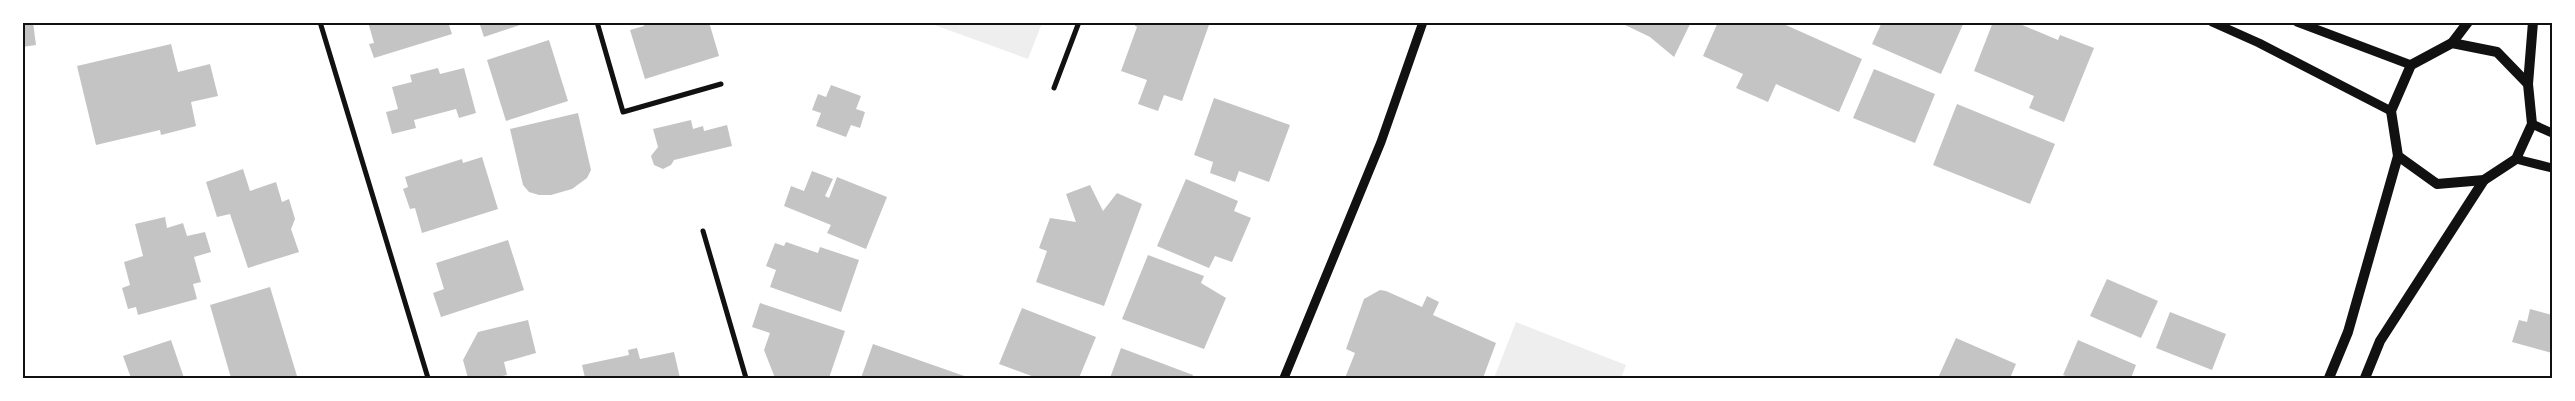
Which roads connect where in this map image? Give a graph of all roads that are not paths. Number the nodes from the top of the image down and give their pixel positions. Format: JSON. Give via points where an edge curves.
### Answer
{"nodes":[{"id":1,"x":320,"y":22,"type":"edge"},
{"id":2,"x":597,"y":22,"type":"edge"},
{"id":3,"x":1079,"y":22,"type":"edge"},
{"id":4,"x":1423,"y":22,"type":"edge"},
{"id":5,"x":2212,"y":22,"type":"edge"},
{"id":6,"x":2297,"y":22,"type":"edge"},
{"id":7,"x":2468,"y":22,"type":"edge"},
{"id":8,"x":2533,"y":22,"type":"edge"},
{"id":9,"x":2452,"y":43,"type":"junction"},
{"id":10,"x":2411,"y":65,"type":"junction"},
{"id":11,"x":722,"y":84,"type":"dead end"},
{"id":12,"x":2528,"y":84,"type":"junction"},
{"id":13,"x":1054,"y":88,"type":"dead end"},
{"id":14,"x":2391,"y":111,"type":"junction"},
{"id":15,"x":2532,"y":124,"type":"junction"},
{"id":16,"x":2552,"y":133,"type":"edge"},
{"id":17,"x":2398,"y":156,"type":"junction"},
{"id":18,"x":2516,"y":159,"type":"junction"},
{"id":19,"x":2552,"y":168,"type":"edge"},
{"id":20,"x":2484,"y":180,"type":"junction"},
{"id":21,"x":703,"y":231,"type":"dead end"},
{"id":22,"x":428,"y":378,"type":"edge"},
{"id":23,"x":746,"y":378,"type":"edge"},
{"id":24,"x":1284,"y":378,"type":"edge"},
{"id":25,"x":2329,"y":378,"type":"edge"},
{"id":26,"x":2365,"y":378,"type":"edge"}],
"edges":[{"from":1,"to":22,"type":"street"},
{"from":2,"to":11,"type":"street","via":[[623,112]]},
{"from":3,"to":13,"type":"street"},
{"from":4,"to":24,"type":"street","via":[[1381,142]]},
{"from":5,"to":14,"type":"street"},
{"from":6,"to":10,"type":"street"},
{"from":7,"to":9,"type":"main road"},
{"from":8,"to":12,"type":"main road"},
{"from":9,"to":10,"type":"main road"},
{"from":9,"to":12,"type":"main road","via":[[2497,52]]},
{"from":10,"to":14,"type":"main road"},
{"from":12,"to":15,"type":"main road"},
{"from":14,"to":17,"type":"main road"},
{"from":15,"to":16,"type":"street"},
{"from":15,"to":18,"type":"main road"},
{"from":17,"to":20,"type":"main road","via":[[2437,184]]},
{"from":17,"to":25,"type":"main road","via":[[2348,332]]},
{"from":18,"to":19,"type":"street"},
{"from":18,"to":20,"type":"main road"},
{"from":20,"to":26,"type":"main road","via":[[2380,341]]},
{"from":21,"to":23,"type":"street"}]}
